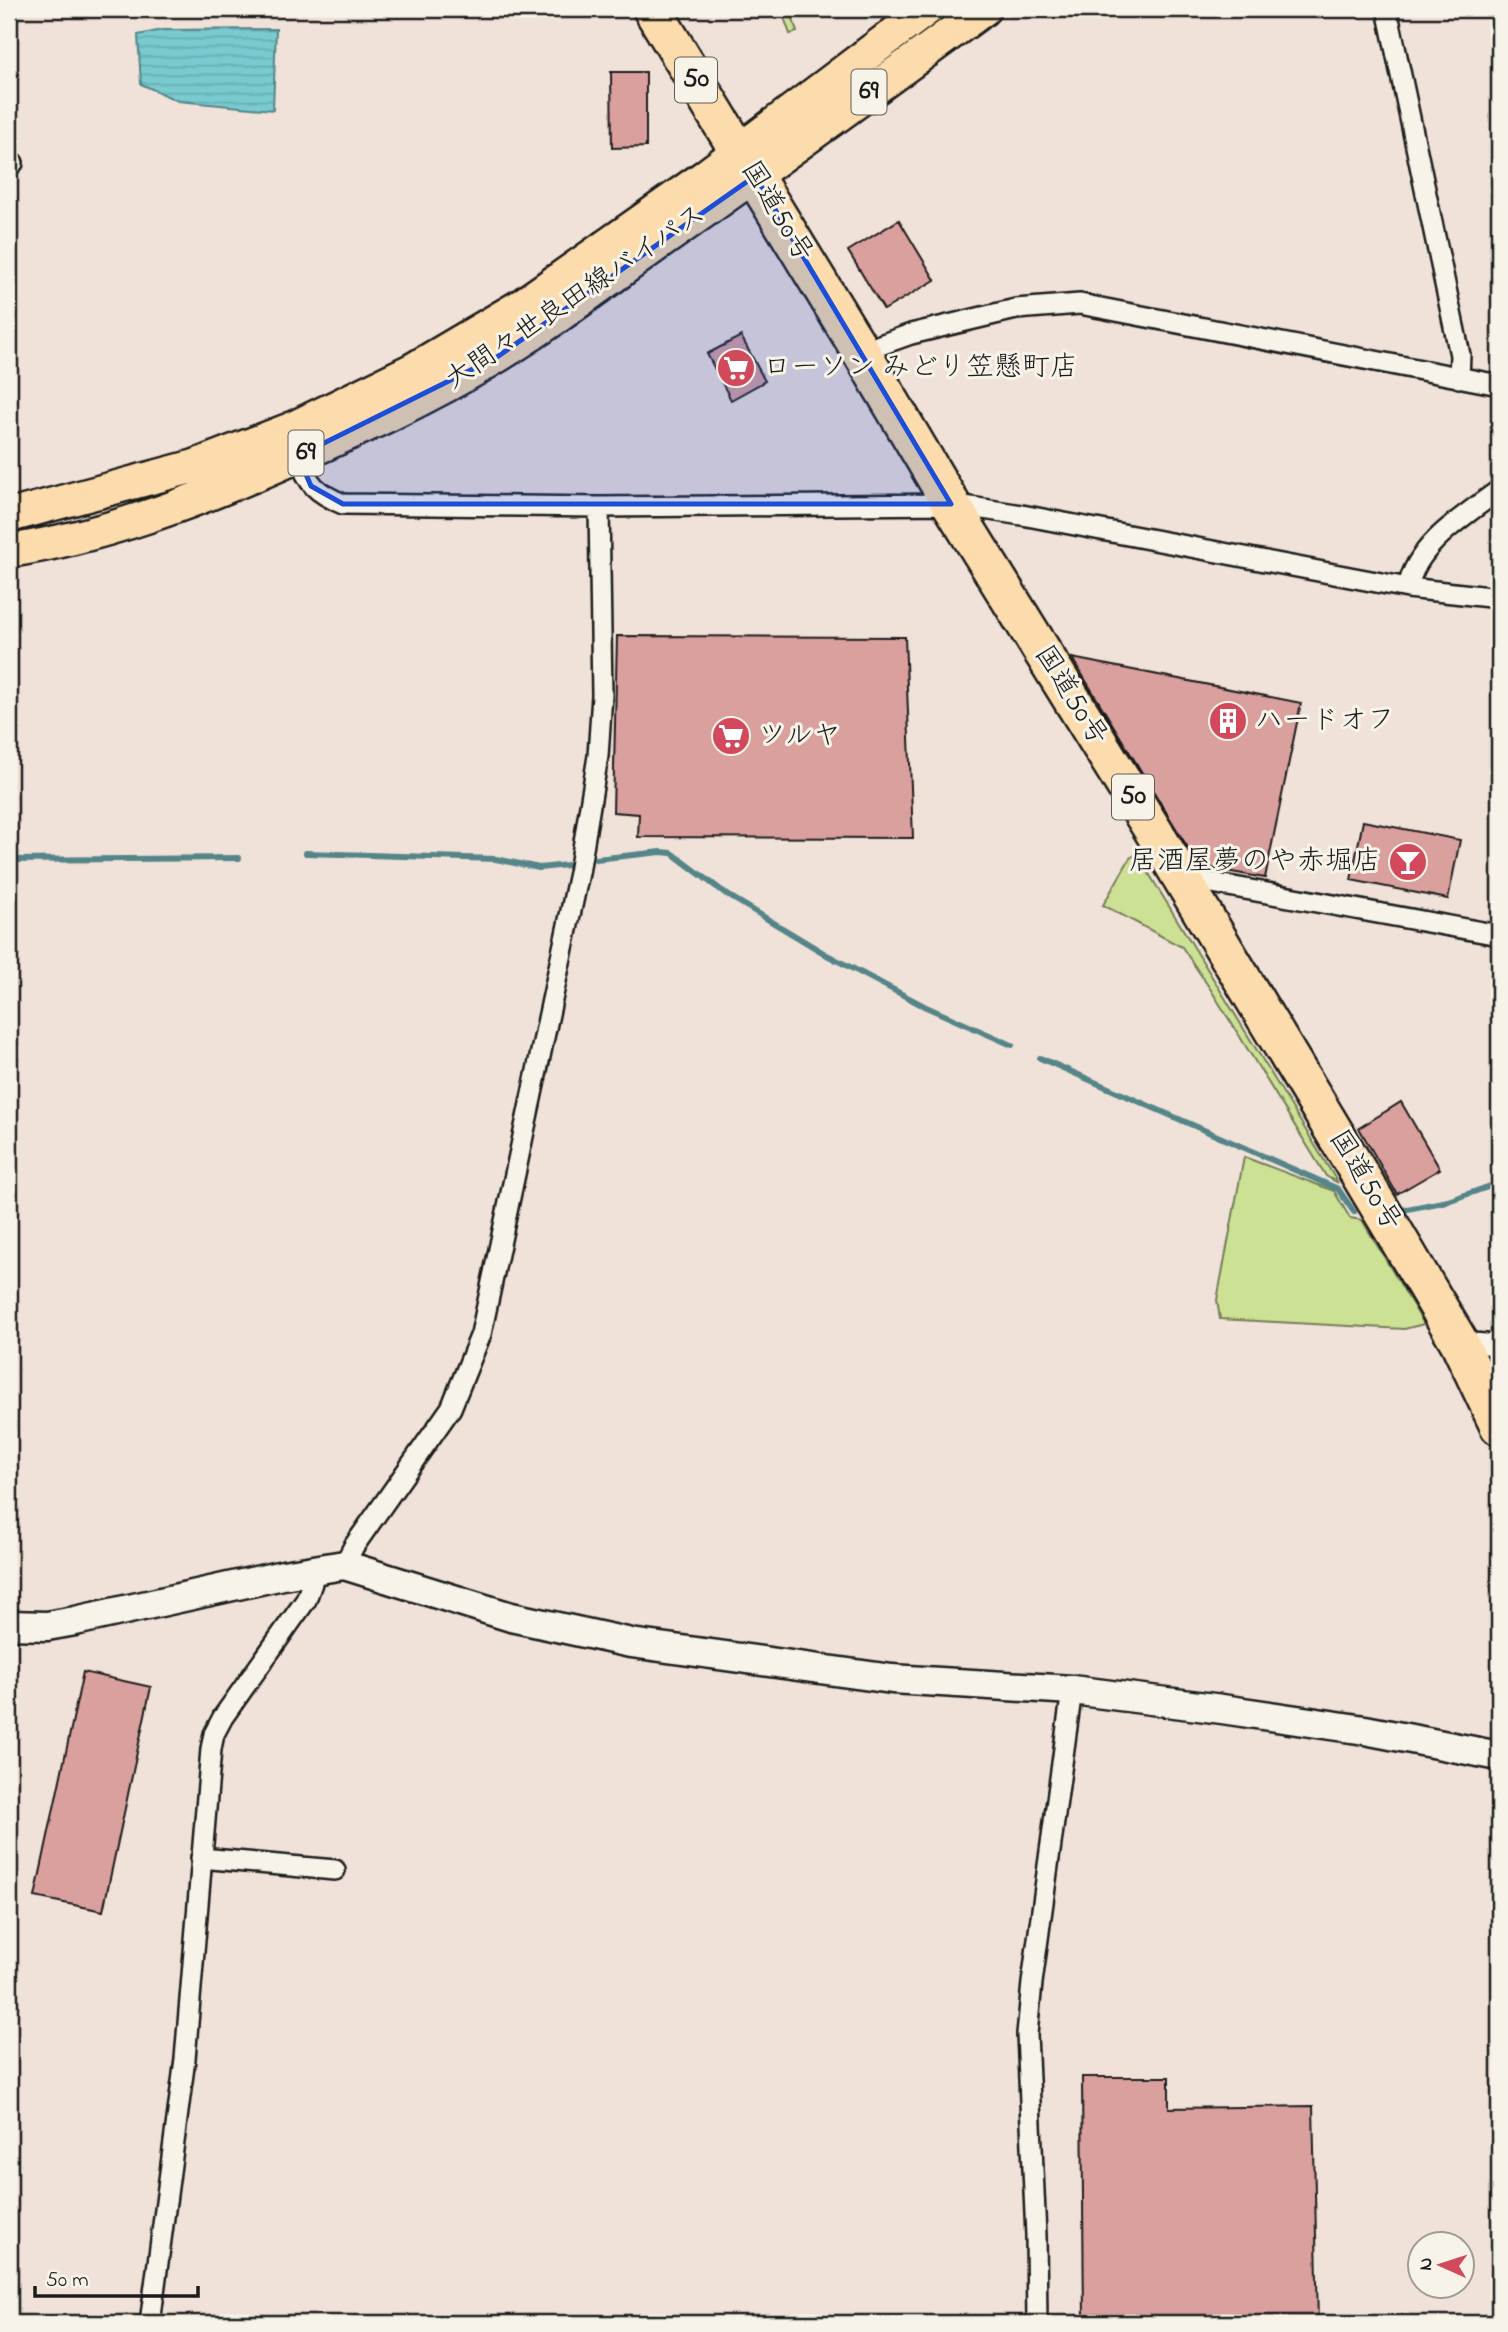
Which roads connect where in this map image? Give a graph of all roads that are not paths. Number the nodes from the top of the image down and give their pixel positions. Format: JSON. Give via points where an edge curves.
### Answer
{"nodes":[{"id":1,"x":652,"y":9,"type":"edge"},
{"id":2,"x":927,"y":9,"type":"edge"},
{"id":3,"x":984,"y":9,"type":"edge"},
{"id":4,"x":1387,"y":9,"type":"edge"},
{"id":5,"x":747,"y":164,"type":"junction"},
{"id":6,"x":863,"y":355,"type":"junction"},
{"id":7,"x":1460,"y":377,"type":"junction"},
{"id":8,"x":1499,"y":385,"type":"edge"},
{"id":9,"x":298,"y":456,"type":"junction"},
{"id":10,"x":1499,"y":490,"type":"edge"},
{"id":11,"x":951,"y":504,"type":"junction"},
{"id":12,"x":599,"y":507,"type":"junction"},
{"id":13,"x":9,"y":516,"type":"edge"},
{"id":14,"x":9,"y":551,"type":"edge"},
{"id":15,"x":1408,"y":588,"type":"junction"},
{"id":16,"x":1499,"y":598,"type":"edge"},
{"id":17,"x":1189,"y":891,"type":"junction"},
{"id":18,"x":1499,"y":935,"type":"edge"},
{"id":19,"x":1459,"y":1342,"type":"junction"},
{"id":20,"x":1499,"y":1345,"type":"edge"},
{"id":21,"x":1499,"y":1426,"type":"edge"},
{"id":22,"x":344,"y":1565,"type":"junction"},
{"id":23,"x":312,"y":1569,"type":"junction"},
{"id":24,"x":9,"y":1625,"type":"edge"},
{"id":25,"x":1072,"y":1690,"type":"junction"},
{"id":26,"x":1499,"y":1756,"type":"edge"},
{"id":27,"x":201,"y":1858,"type":"junction"},
{"id":28,"x":335,"y":1870,"type":"dead end"},
{"id":29,"x":150,"y":2323,"type":"edge"},
{"id":30,"x":1037,"y":2323,"type":"edge"}],
"edges":[{"from":1,"to":5,"type":"highway","name":"国道50号","number":"50"},
{"from":2,"to":5,"type":"main road","name":"大間々世良田線バイパス","number":"69"},
{"from":3,"to":5,"type":"main road","name":"大間々世良田線バイパス","number":"69"},
{"from":4,"to":7,"type":"street","via":[[1460,355]]},
{"from":5,"to":6,"type":"highway","name":"国道50号","number":"50"},
{"from":5,"to":9,"type":"main road","name":"大間々世良田線バイパス","number":"69","via":[[497,357],[429,396]]},
{"from":5,"to":13,"type":"main road","name":"大間々世良田線バイパス","number":"69","via":[[412,370],[291,429],[195,466]]},
{"from":6,"to":7,"type":"street","via":[[911,334],[1016,309],[1080,304]]},
{"from":6,"to":11,"type":"highway","name":"国道50号","number":"50"},
{"from":7,"to":8,"type":"street"},
{"from":9,"to":12,"type":"street","via":[[311,486],[343,504]]},
{"from":9,"to":14,"type":"main road","name":"大間々世良田線バイパス","number":"69","via":[[161,512],[86,535]]},
{"from":10,"to":15,"type":"street","via":[[1438,539],[1413,569]]},
{"from":11,"to":12,"type":"street"},
{"from":11,"to":15,"type":"street"},
{"from":11,"to":17,"type":"highway","name":"国道50号","number":"50"},
{"from":12,"to":22,"type":"street","via":[[602,695],[598,756],[579,873],[481,1334],[451,1408]]},
{"from":15,"to":16,"type":"street"},
{"from":17,"to":18,"type":"street","via":[[1212,883]]},
{"from":17,"to":19,"type":"highway","name":"国道50号","number":"50"},
{"from":19,"to":20,"type":"street"},
{"from":19,"to":21,"type":"highway","name":"国道50号","number":"50"},
{"from":22,"to":23,"type":"street"},
{"from":22,"to":25,"type":"street","via":[[511,1617],[631,1643],[898,1680]]},
{"from":23,"to":24,"type":"street","via":[[75,1622]]},
{"from":23,"to":27,"type":"street","via":[[306,1600],[214,1734]]},
{"from":25,"to":26,"type":"street","via":[[1365,1730]]},
{"from":25,"to":30,"type":"street","via":[[1027,2034]]},
{"from":27,"to":28,"type":"street"},
{"from":27,"to":29,"type":"street","via":[[185,2059]]}]}
